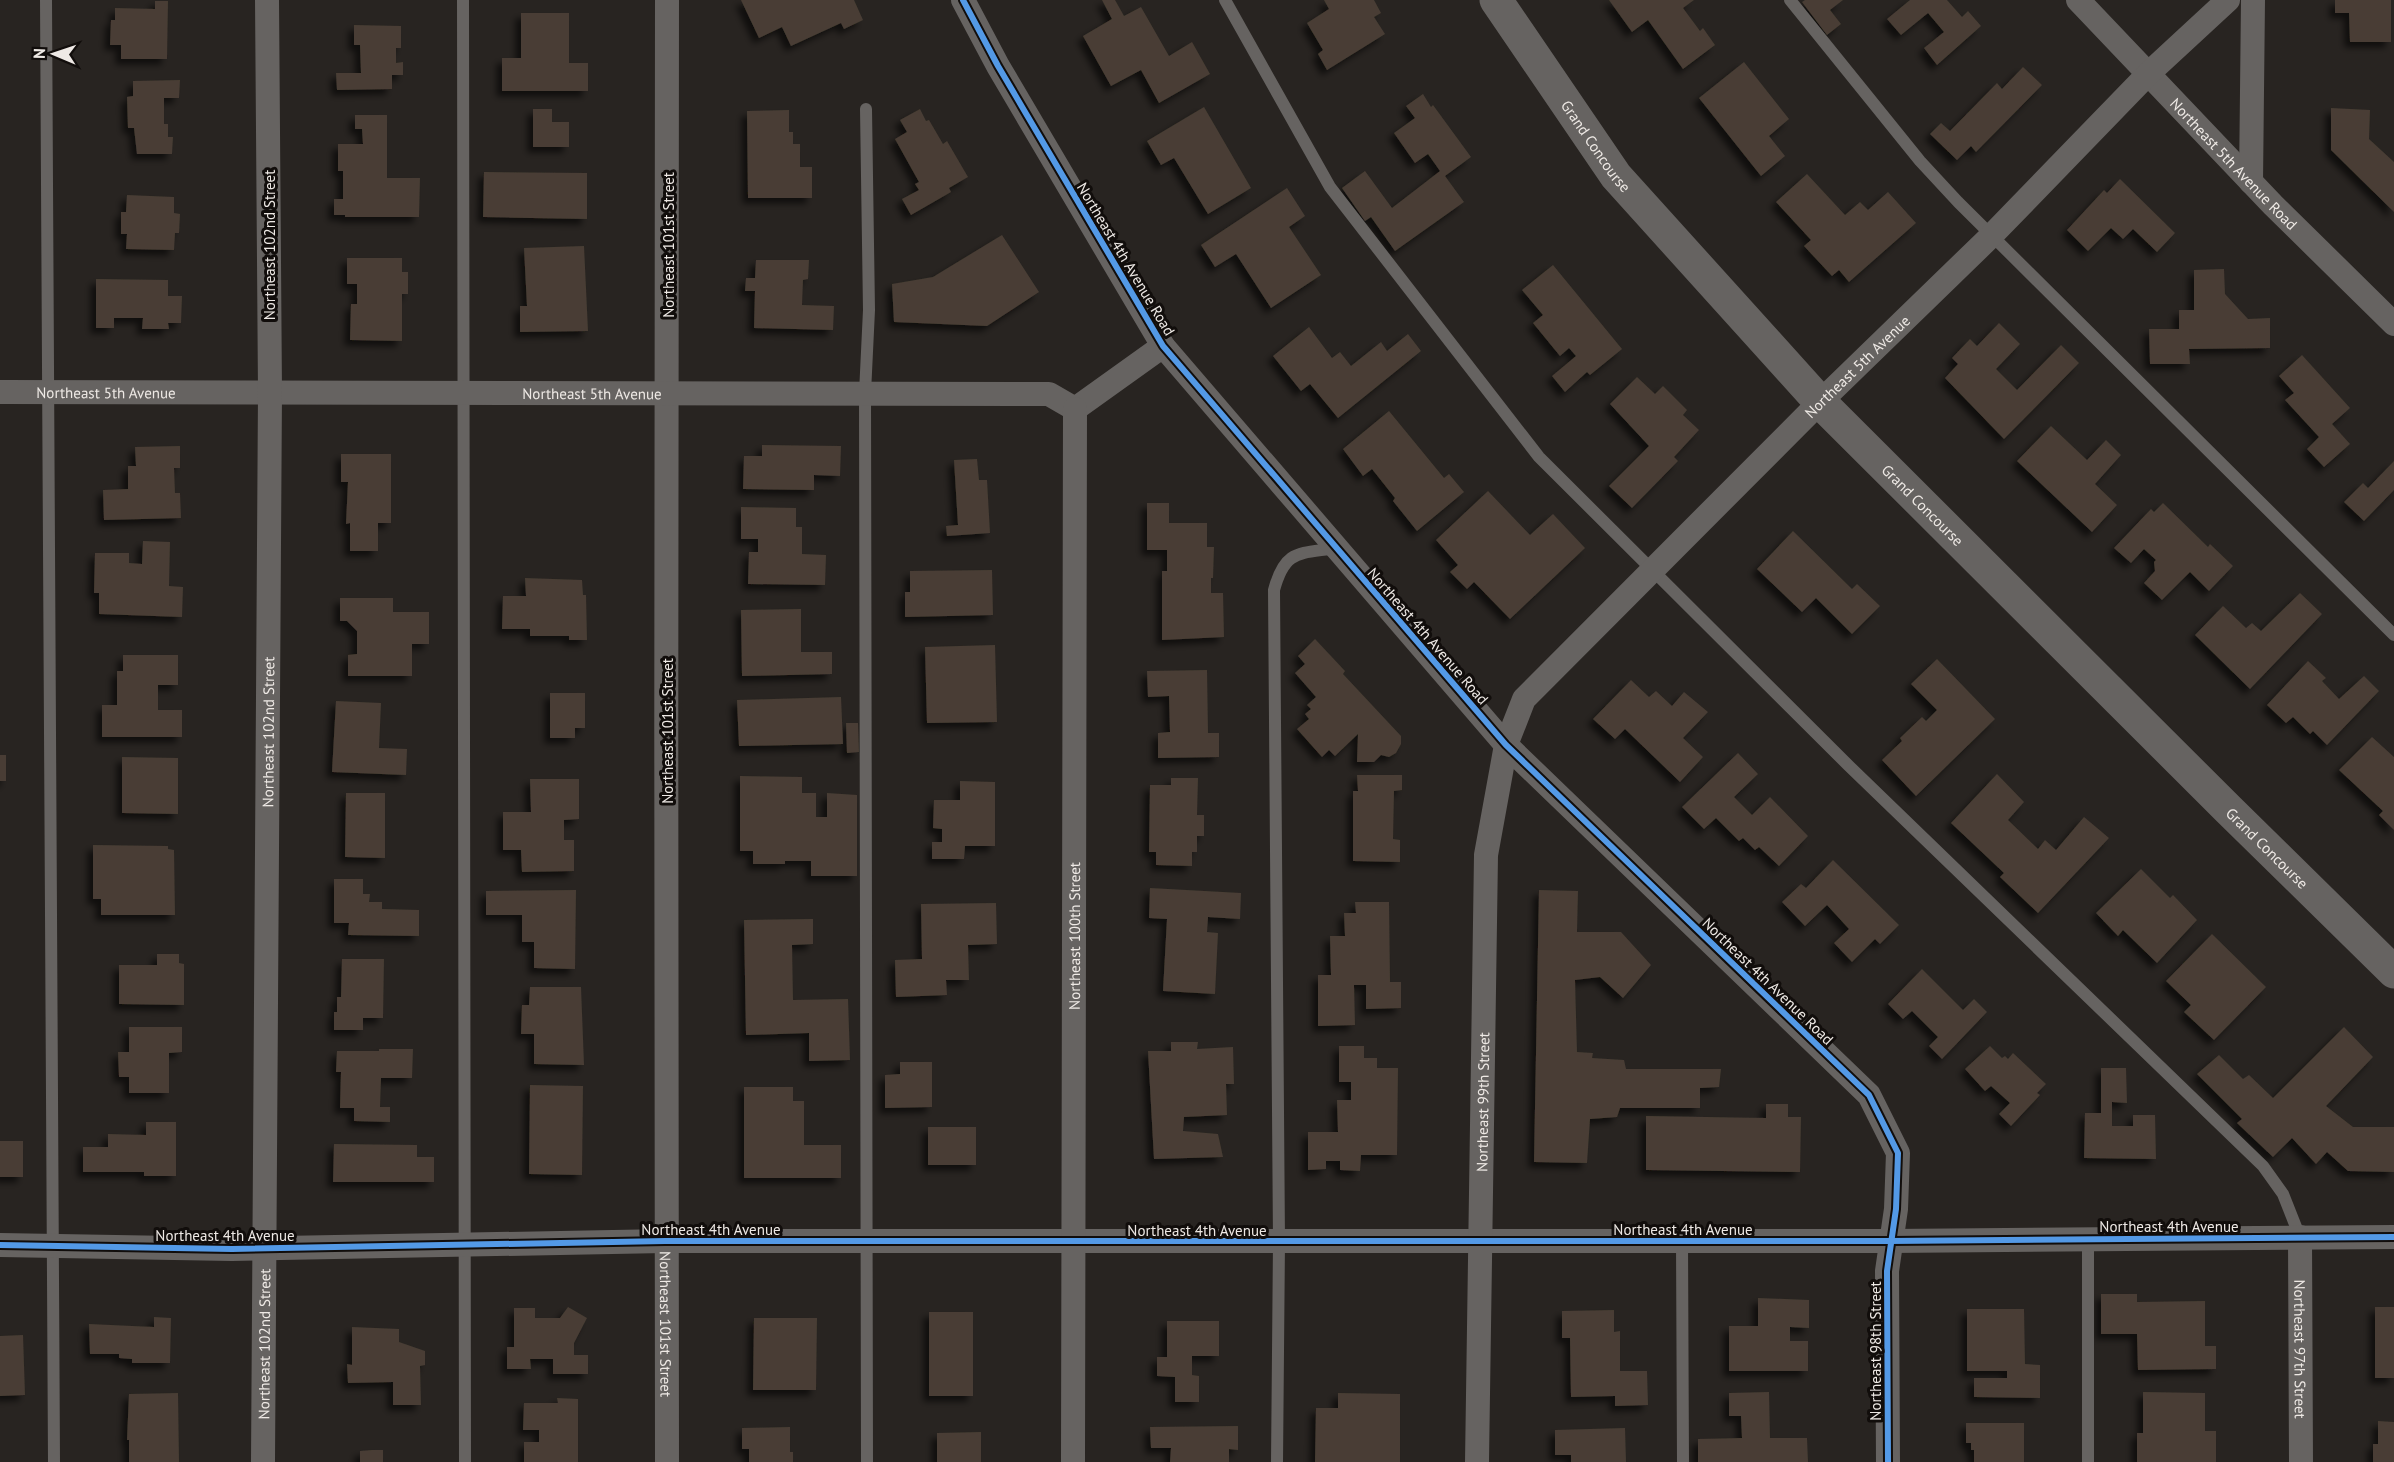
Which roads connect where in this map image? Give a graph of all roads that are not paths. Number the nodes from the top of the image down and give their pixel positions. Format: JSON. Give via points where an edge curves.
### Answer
{"nodes":[{"id":1,"x":46,"y":0,"type":"edge"},
{"id":2,"x":267,"y":0,"type":"edge"},
{"id":3,"x":463,"y":0,"type":"edge"},
{"id":4,"x":667,"y":0,"type":"edge"},
{"id":5,"x":963,"y":0,"type":"edge"},
{"id":6,"x":1225,"y":0,"type":"edge"},
{"id":7,"x":1496,"y":0,"type":"edge"},
{"id":8,"x":1790,"y":0,"type":"edge"},
{"id":9,"x":2078,"y":0,"type":"edge"},
{"id":10,"x":2228,"y":0,"type":"edge"},
{"id":11,"x":2253,"y":0,"type":"edge"},
{"id":12,"x":2149,"y":73,"type":"junction"},
{"id":13,"x":866,"y":109,"type":"dead end"},
{"id":14,"x":2251,"y":182,"type":"junction"},
{"id":15,"x":1991,"y":236,"type":"junction"},
{"id":16,"x":2394,"y":324,"type":"edge"},
{"id":17,"x":1163,"y":346,"type":"junction"},
{"id":18,"x":0,"y":392,"type":"edge"},
{"id":19,"x":48,"y":392,"type":"junction"},
{"id":20,"x":270,"y":392,"type":"junction"},
{"id":21,"x":464,"y":392,"type":"junction"},
{"id":22,"x":668,"y":392,"type":"junction"},
{"id":23,"x":866,"y":393,"type":"junction"},
{"id":24,"x":1820,"y":402,"type":"junction"},
{"id":25,"x":1075,"y":409,"type":"junction"},
{"id":26,"x":1336,"y":548,"type":"junction"},
{"id":27,"x":1653,"y":569,"type":"junction"},
{"id":28,"x":2394,"y":635,"type":"edge"},
{"id":29,"x":1506,"y":745,"type":"junction"},
{"id":30,"x":2394,"y":972,"type":"edge"},
{"id":31,"x":2300,"y":1237,"type":"junction"},
{"id":32,"x":2394,"y":1238,"type":"edge"},
{"id":33,"x":2088,"y":1239,"type":"junction"},
{"id":34,"x":1890,"y":1240,"type":"junction"},
{"id":35,"x":665,"y":1241,"type":"junction"},
{"id":36,"x":867,"y":1241,"type":"junction"},
{"id":37,"x":1279,"y":1241,"type":"junction"},
{"id":38,"x":1480,"y":1241,"type":"junction"},
{"id":39,"x":1682,"y":1241,"type":"junction"},
{"id":40,"x":1072,"y":1242,"type":"junction"},
{"id":41,"x":0,"y":1245,"type":"edge"},
{"id":42,"x":52,"y":1245,"type":"junction"},
{"id":43,"x":464,"y":1245,"type":"junction"},
{"id":44,"x":264,"y":1249,"type":"junction"},
{"id":45,"x":54,"y":1462,"type":"edge"},
{"id":46,"x":263,"y":1462,"type":"edge"},
{"id":47,"x":465,"y":1462,"type":"edge"},
{"id":48,"x":667,"y":1462,"type":"edge"},
{"id":49,"x":867,"y":1462,"type":"edge"},
{"id":50,"x":1073,"y":1462,"type":"edge"},
{"id":51,"x":1277,"y":1462,"type":"edge"},
{"id":52,"x":1477,"y":1462,"type":"edge"},
{"id":53,"x":1683,"y":1462,"type":"edge"},
{"id":54,"x":1888,"y":1462,"type":"edge"},
{"id":55,"x":2088,"y":1462,"type":"edge"},
{"id":56,"x":2301,"y":1462,"type":"edge"}],
"edges":[{"from":1,"to":19,"type":"lane"},
{"from":2,"to":20,"type":"street","name":"Northeast 102nd Street"},
{"from":3,"to":21,"type":"lane"},
{"from":4,"to":22,"type":"street","name":"Northeast 101st Street"},
{"from":5,"to":17,"type":"street","name":"Northeast 4th Avenue Road"},
{"from":6,"to":27,"type":"lane","via":[[1330,187],[1539,457]]},
{"from":7,"to":24,"type":"street","name":"Grand Concourse","via":[[1617,176]]},
{"from":8,"to":15,"type":"lane","via":[[1920,161]]},
{"from":9,"to":12,"type":"street","name":"Northeast 5th Avenue Road"},
{"from":10,"to":12,"type":"street","name":"Northeast 5th Avenue"},
{"from":11,"to":14,"type":"street"},
{"from":12,"to":14,"type":"street","name":"Northeast 5th Avenue Road"},
{"from":12,"to":15,"type":"street","name":"Northeast 5th Avenue"},
{"from":13,"to":23,"type":"lane"},
{"from":14,"to":16,"type":"street","name":"Northeast 5th Avenue Road"},
{"from":15,"to":24,"type":"street","name":"Northeast 5th Avenue"},
{"from":15,"to":28,"type":"lane"},
{"from":17,"to":25,"type":"street"},
{"from":17,"to":26,"type":"street","name":"Northeast 4th Avenue Road"},
{"from":18,"to":19,"type":"street","name":"Northeast 5th Avenue"},
{"from":19,"to":20,"type":"street","name":"Northeast 5th Avenue"},
{"from":19,"to":42,"type":"lane"},
{"from":20,"to":21,"type":"street","name":"Northeast 5th Avenue"},
{"from":20,"to":44,"type":"street","name":"Northeast 102nd Street"},
{"from":21,"to":22,"type":"street","name":"Northeast 5th Avenue"},
{"from":21,"to":43,"type":"lane"},
{"from":22,"to":23,"type":"street","name":"Northeast 5th Avenue"},
{"from":22,"to":35,"type":"street","name":"Northeast 101st Street"},
{"from":23,"to":25,"type":"street","name":"Northeast 5th Avenue","via":[[1049,394]]},
{"from":23,"to":36,"type":"lane"},
{"from":24,"to":27,"type":"street","name":"Northeast 5th Avenue"},
{"from":24,"to":30,"type":"street","name":"Grand Concourse"},
{"from":25,"to":40,"type":"street","name":"Northeast 100th Street"},
{"from":26,"to":29,"type":"street","name":"Northeast 4th Avenue Road"},
{"from":26,"to":37,"type":"lane","via":[[1288,558],[1274,590]]},
{"from":27,"to":29,"type":"street","name":"Northeast 5th Avenue","via":[[1524,699]]},
{"from":27,"to":31,"type":"lane","via":[[1849,766],[2263,1166],[2283,1194]]},
{"from":29,"to":34,"type":"street","name":"Northeast 4th Avenue Road","via":[[1869,1095],[1898,1153],[1896,1209]]},
{"from":29,"to":38,"type":"street","name":"Northeast 99th Street","via":[[1486,855]]},
{"from":31,"to":32,"type":"street","name":"Northeast 4th Avenue"},
{"from":31,"to":33,"type":"street","name":"Northeast 4th Avenue"},
{"from":31,"to":56,"type":"street","name":"Northeast 97th Street"},
{"from":33,"to":34,"type":"street","name":"Northeast 4th Avenue"},
{"from":33,"to":55,"type":"lane"},
{"from":34,"to":39,"type":"street","name":"Northeast 4th Avenue"},
{"from":34,"to":54,"type":"street","name":"Northeast 98th Street"},
{"from":35,"to":36,"type":"street","name":"Northeast 4th Avenue"},
{"from":35,"to":43,"type":"street","name":"Northeast 4th Avenue"},
{"from":35,"to":48,"type":"street","name":"Northeast 101st Street"},
{"from":36,"to":40,"type":"street","name":"Northeast 4th Avenue"},
{"from":36,"to":49,"type":"lane"},
{"from":37,"to":38,"type":"street","name":"Northeast 4th Avenue"},
{"from":37,"to":40,"type":"street","name":"Northeast 4th Avenue"},
{"from":37,"to":51,"type":"lane"},
{"from":38,"to":39,"type":"street","name":"Northeast 4th Avenue"},
{"from":38,"to":52,"type":"street","name":"Northeast 99th Street"},
{"from":39,"to":53,"type":"lane"},
{"from":40,"to":50,"type":"street","name":"Northeast 100th Street"},
{"from":41,"to":42,"type":"street","name":"Northeast 4th Avenue"},
{"from":42,"to":44,"type":"street","name":"Northeast 4th Avenue"},
{"from":42,"to":45,"type":"lane"},
{"from":43,"to":44,"type":"street","name":"Northeast 4th Avenue"},
{"from":43,"to":47,"type":"lane"},
{"from":44,"to":46,"type":"street","name":"Northeast 102nd Street"}]}
